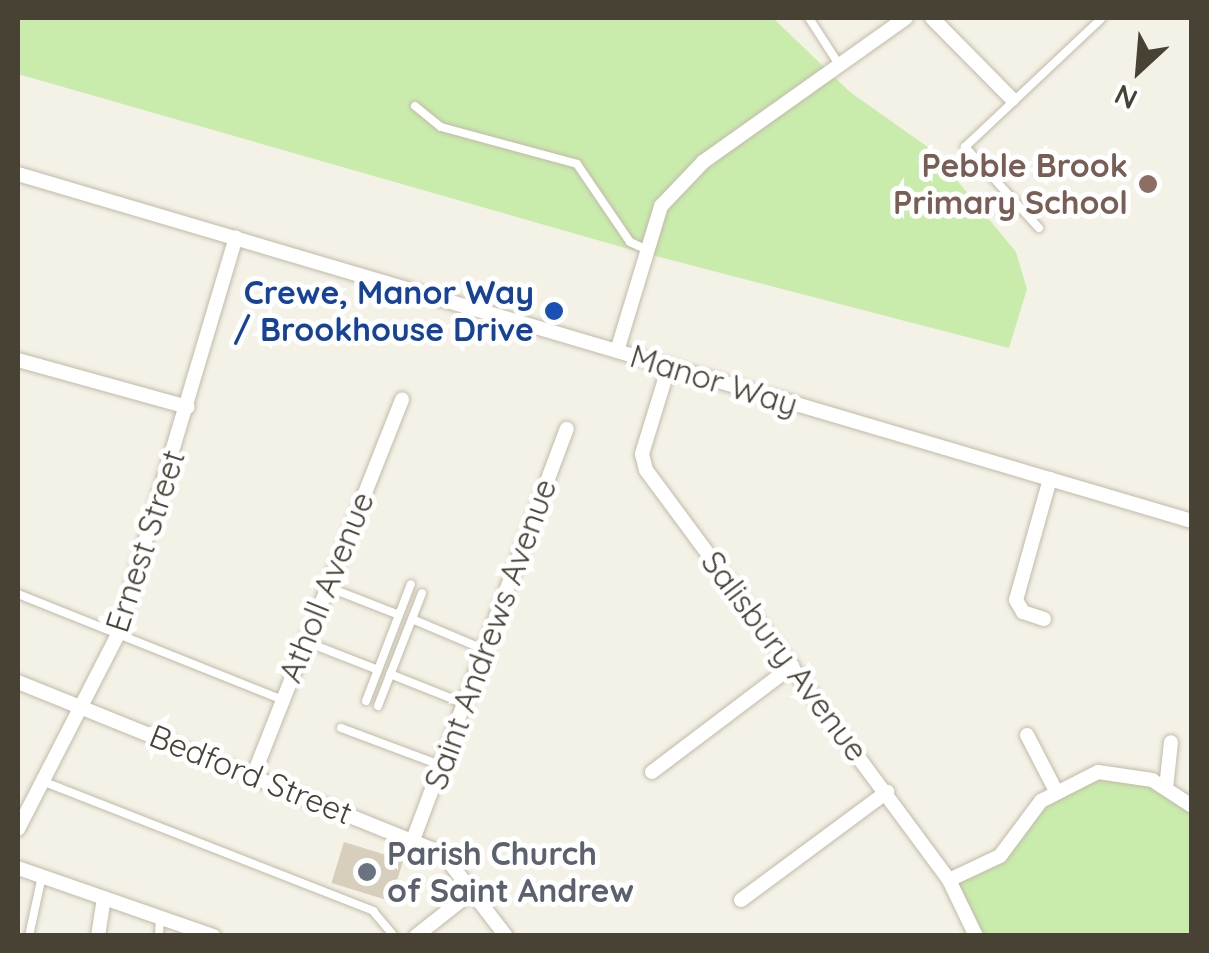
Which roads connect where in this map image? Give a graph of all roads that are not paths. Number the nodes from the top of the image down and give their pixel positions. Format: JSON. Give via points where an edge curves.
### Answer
{"nodes":[{"id":1,"x":808,"y":18,"type":"edge"},
{"id":2,"x":906,"y":18,"type":"edge"},
{"id":3,"x":932,"y":18,"type":"edge"},
{"id":4,"x":1102,"y":18,"type":"edge"},
{"id":5,"x":838,"y":63,"type":"junction"},
{"id":6,"x":1012,"y":99,"type":"junction"},
{"id":7,"x":415,"y":106,"type":"dead end"},
{"id":8,"x":18,"y":174,"type":"edge"},
{"id":9,"x":1039,"y":228,"type":"dead end"},
{"id":10,"x":236,"y":237,"type":"junction"},
{"id":11,"x":645,"y":249,"type":"junction"},
{"id":12,"x":617,"y":351,"type":"junction"},
{"id":13,"x":18,"y":360,"type":"edge"},
{"id":14,"x":669,"y":366,"type":"junction"},
{"id":15,"x":402,"y":398,"type":"dead end"},
{"id":16,"x":188,"y":407,"type":"junction"},
{"id":17,"x":567,"y":429,"type":"dead end"},
{"id":18,"x":1050,"y":479,"type":"junction"},
{"id":19,"x":1192,"y":522,"type":"edge"},
{"id":20,"x":410,"y":584,"type":"dead end"},
{"id":21,"x":325,"y":586,"type":"junction"},
{"id":22,"x":422,"y":593,"type":"dead end"},
{"id":23,"x":18,"y":594,"type":"edge"},
{"id":24,"x":398,"y":615,"type":"junction"},
{"id":25,"x":412,"y":619,"type":"junction"},
{"id":26,"x":1044,"y":619,"type":"dead end"},
{"id":27,"x":116,"y":636,"type":"junction"},
{"id":28,"x":304,"y":641,"type":"junction"},
{"id":29,"x":483,"y":649,"type":"junction"},
{"id":30,"x":792,"y":666,"type":"junction"},
{"id":31,"x":378,"y":670,"type":"junction"},
{"id":32,"x":390,"y":674,"type":"junction"},
{"id":33,"x":18,"y":682,"type":"edge"},
{"id":34,"x":281,"y":699,"type":"junction"},
{"id":35,"x":366,"y":701,"type":"dead end"},
{"id":36,"x":463,"y":703,"type":"junction"},
{"id":37,"x":82,"y":706,"type":"junction"},
{"id":38,"x":378,"y":706,"type":"dead end"},
{"id":39,"x":341,"y":728,"type":"dead end"},
{"id":40,"x":1027,"y":735,"type":"dead end"},
{"id":41,"x":1171,"y":742,"type":"dead end"},
{"id":42,"x":440,"y":765,"type":"junction"},
{"id":43,"x":652,"y":772,"type":"dead end"},
{"id":44,"x":253,"y":776,"type":"junction"},
{"id":45,"x":42,"y":781,"type":"junction"},
{"id":46,"x":1166,"y":788,"type":"junction"},
{"id":47,"x":1056,"y":791,"type":"junction"},
{"id":48,"x":887,"y":792,"type":"junction"},
{"id":49,"x":1192,"y":806,"type":"edge"},
{"id":50,"x":18,"y":830,"type":"edge"},
{"id":51,"x":414,"y":840,"type":"junction"},
{"id":52,"x":18,"y":868,"type":"edge"},
{"id":53,"x":42,"y":876,"type":"junction"},
{"id":54,"x":949,"y":880,"type":"junction"},
{"id":55,"x":473,"y":891,"type":"junction"},
{"id":56,"x":104,"y":898,"type":"junction"},
{"id":57,"x":742,"y":900,"type":"dead end"},
{"id":58,"x":160,"y":918,"type":"junction"},
{"id":59,"x":29,"y":936,"type":"edge"},
{"id":60,"x":98,"y":936,"type":"edge"},
{"id":61,"x":159,"y":936,"type":"edge"},
{"id":62,"x":213,"y":936,"type":"edge"},
{"id":63,"x":394,"y":936,"type":"edge"},
{"id":64,"x":416,"y":936,"type":"edge"},
{"id":65,"x":506,"y":936,"type":"edge"},
{"id":66,"x":976,"y":936,"type":"edge"}],
"edges":[{"from":1,"to":5,"type":"lane"},
{"from":2,"to":5,"type":"street"},
{"from":3,"to":6,"type":"street"},
{"from":4,"to":6,"type":"lane"},
{"from":5,"to":11,"type":"street","via":[[703,162],[661,206]]},
{"from":6,"to":9,"type":"lane","via":[[965,146]]},
{"from":7,"to":11,"type":"lane","via":[[442,127],[577,164],[630,242]]},
{"from":8,"to":10,"type":"street","name":"Manor Way"},
{"from":10,"to":12,"type":"street","name":"Manor Way"},
{"from":10,"to":16,"type":"street","name":"Ernest Street"},
{"from":11,"to":12,"type":"street"},
{"from":12,"to":14,"type":"street","name":"Manor Way"},
{"from":13,"to":16,"type":"street"},
{"from":14,"to":18,"type":"street","name":"Manor Way"},
{"from":14,"to":30,"type":"street","name":"Salisbury Avenue","via":[[642,454],[646,470]]},
{"from":15,"to":21,"type":"street","name":"Atholl Avenue"},
{"from":16,"to":27,"type":"street","name":"Ernest Street"},
{"from":17,"to":29,"type":"street","name":"Saint Andrews Avenue"},
{"from":18,"to":19,"type":"street","name":"Manor Way"},
{"from":18,"to":26,"type":"street","via":[[1016,600],[1023,612]]},
{"from":20,"to":24,"type":"lane"},
{"from":21,"to":24,"type":"lane"},
{"from":21,"to":28,"type":"street","name":"Atholl Avenue"},
{"from":22,"to":25,"type":"lane"},
{"from":23,"to":27,"type":"lane"},
{"from":24,"to":31,"type":"lane"},
{"from":25,"to":29,"type":"lane"},
{"from":25,"to":32,"type":"lane"},
{"from":27,"to":34,"type":"lane"},
{"from":27,"to":37,"type":"street","name":"Ernest Street"},
{"from":28,"to":31,"type":"lane"},
{"from":28,"to":34,"type":"street","name":"Atholl Avenue"},
{"from":29,"to":36,"type":"street","name":"Saint Andrews Avenue"},
{"from":30,"to":43,"type":"street"},
{"from":30,"to":48,"type":"street","name":"Salisbury Avenue"},
{"from":31,"to":35,"type":"lane"},
{"from":32,"to":36,"type":"lane"},
{"from":32,"to":38,"type":"lane"},
{"from":33,"to":37,"type":"street","name":"Bedford Street"},
{"from":34,"to":44,"type":"street","name":"Atholl Avenue"},
{"from":36,"to":42,"type":"street","name":"Saint Andrews Avenue"},
{"from":37,"to":44,"type":"street","name":"Bedford Street"},
{"from":37,"to":45,"type":"street","name":"Ernest Street"},
{"from":39,"to":42,"type":"lane"},
{"from":40,"to":47,"type":"street"},
{"from":41,"to":46,"type":"street"},
{"from":42,"to":51,"type":"street","name":"Saint Andrews Avenue"},
{"from":44,"to":51,"type":"street","name":"Bedford Street"},
{"from":45,"to":50,"type":"street","name":"Ernest Street"},
{"from":45,"to":63,"type":"lane","via":[[373,911]]},
{"from":46,"to":47,"type":"street","via":[[1126,771],[1098,772]]},
{"from":46,"to":49,"type":"street"},
{"from":47,"to":54,"type":"street","via":[[1028,814],[1000,856]]},
{"from":48,"to":54,"type":"street","name":"Salisbury Avenue"},
{"from":48,"to":57,"type":"street"},
{"from":51,"to":55,"type":"street","name":"Bedford Street","via":[[443,854]]},
{"from":52,"to":53,"type":"street"},
{"from":53,"to":56,"type":"street"},
{"from":53,"to":59,"type":"lane"},
{"from":54,"to":66,"type":"street","name":"Salisbury Avenue"},
{"from":55,"to":64,"type":"street"},
{"from":55,"to":65,"type":"street","name":"Bedford Street"},
{"from":56,"to":58,"type":"street"},
{"from":56,"to":60,"type":"street"},
{"from":58,"to":61,"type":"lane"},
{"from":58,"to":62,"type":"street"}]}
